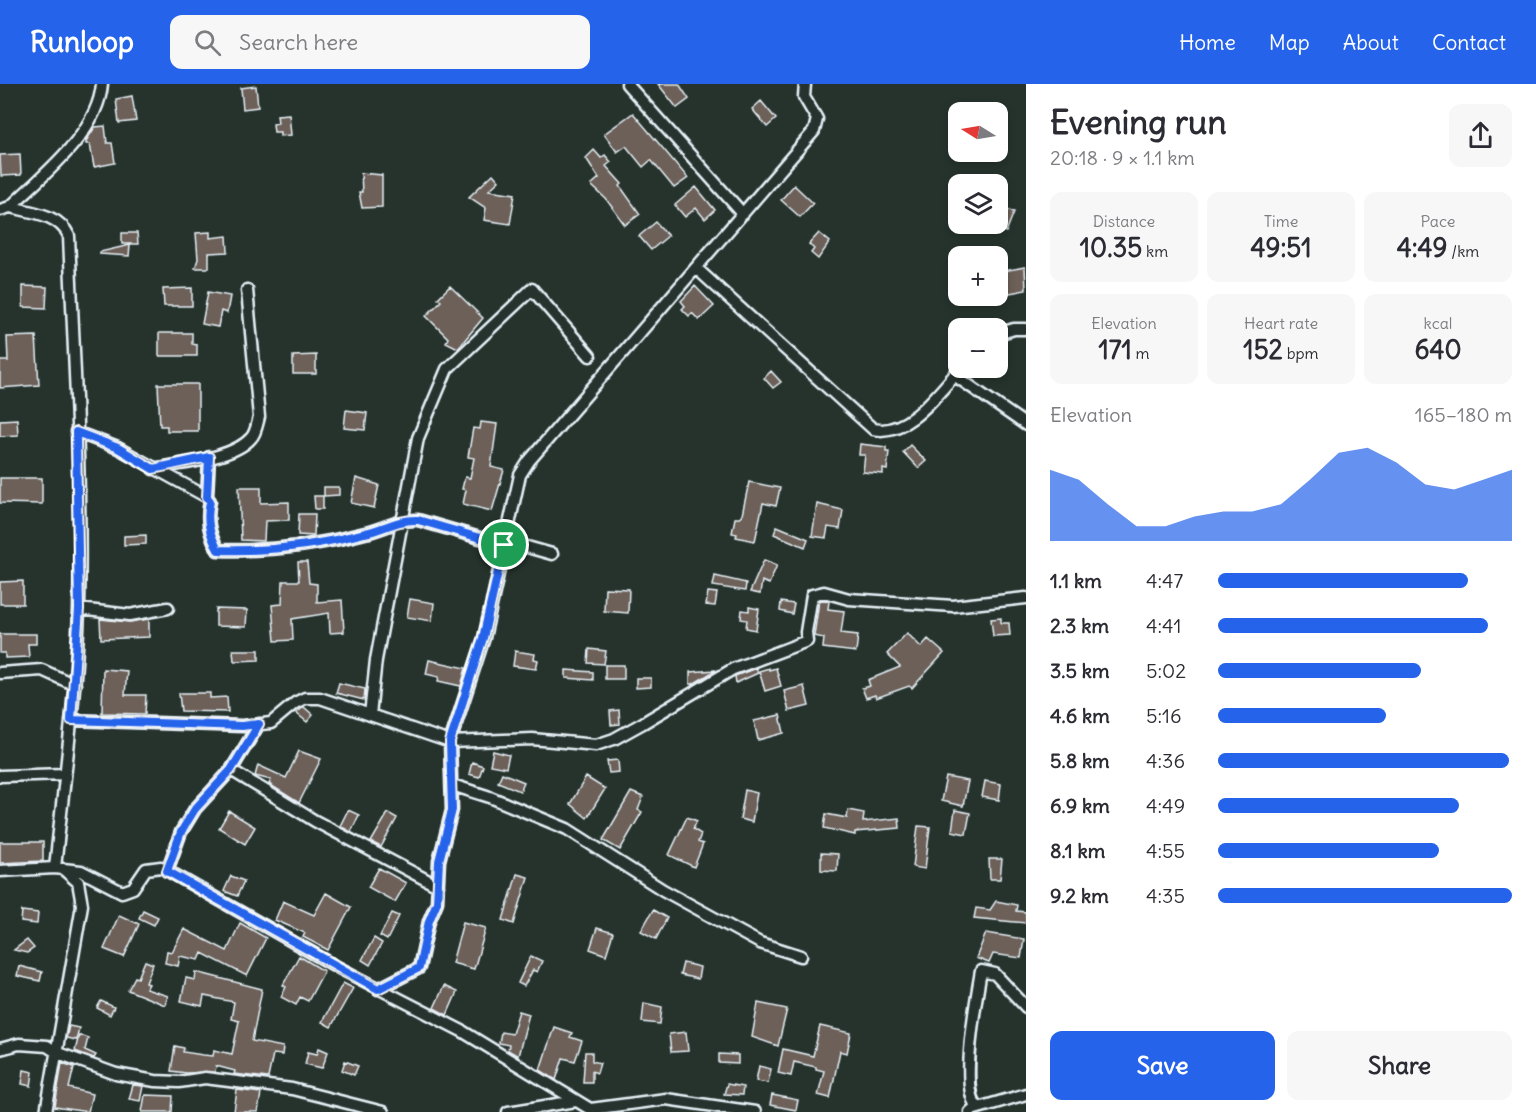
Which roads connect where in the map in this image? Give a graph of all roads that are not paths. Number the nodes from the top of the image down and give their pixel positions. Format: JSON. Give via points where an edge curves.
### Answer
{"nodes":[{"id":1,"x":102,"y":84,"type":"edge"},
{"id":2,"x":627,"y":84,"type":"edge"},
{"id":3,"x":805,"y":84,"type":"edge"},
{"id":4,"x":5,"y":208,"type":"edge"},
{"id":5,"x":743,"y":214,"type":"junction"},
{"id":6,"x":696,"y":268,"type":"junction"},
{"id":7,"x":247,"y":290,"type":"dead end"},
{"id":8,"x":1026,"y":329,"type":"edge"},
{"id":9,"x":1008,"y":331,"type":"edge"},
{"id":10,"x":590,"y":356,"type":"dead end"},
{"id":11,"x":950,"y":378,"type":"edge"},
{"id":12,"x":966,"y":378,"type":"edge"},
{"id":13,"x":1026,"y":425,"type":"edge"},
{"id":14,"x":76,"y":432,"type":"junction"},
{"id":15,"x":209,"y":457,"type":"junction"},
{"id":16,"x":153,"y":469,"type":"junction"},
{"id":17,"x":207,"y":497,"type":"junction"},
{"id":18,"x":404,"y":519,"type":"junction"},
{"id":19,"x":504,"y":545,"type":"junction"},
{"id":20,"x":552,"y":554,"type":"dead end"},
{"id":21,"x":1026,"y":598,"type":"edge"},
{"id":22,"x":168,"y":608,"type":"dead end"},
{"id":23,"x":79,"y":609,"type":"junction"},
{"id":24,"x":0,"y":673,"type":"edge"},
{"id":25,"x":75,"y":685,"type":"junction"},
{"id":26,"x":370,"y":715,"type":"junction"},
{"id":27,"x":71,"y":720,"type":"junction"},
{"id":28,"x":259,"y":724,"type":"junction"},
{"id":29,"x":450,"y":742,"type":"junction"},
{"id":30,"x":231,"y":770,"type":"junction"},
{"id":31,"x":65,"y":774,"type":"junction"},
{"id":32,"x":0,"y":776,"type":"edge"},
{"id":33,"x":452,"y":786,"type":"junction"},
{"id":34,"x":59,"y":868,"type":"junction"},
{"id":35,"x":0,"y":871,"type":"edge"},
{"id":36,"x":167,"y":871,"type":"junction"},
{"id":37,"x":438,"y":886,"type":"junction"},
{"id":38,"x":801,"y":956,"type":"dead end"},
{"id":39,"x":378,"y":989,"type":"junction"},
{"id":40,"x":1026,"y":1008,"type":"edge"},
{"id":41,"x":0,"y":1049,"type":"edge"},
{"id":42,"x":58,"y":1053,"type":"junction"},
{"id":43,"x":1026,"y":1094,"type":"edge"},
{"id":44,"x":576,"y":1101,"type":"junction"},
{"id":45,"x":719,"y":1110,"type":"edge"},
{"id":46,"x":593,"y":1111,"type":"edge"},
{"id":47,"x":972,"y":1111,"type":"edge"},
{"id":48,"x":46,"y":1112,"type":"edge"},
{"id":49,"x":383,"y":1112,"type":"edge"},
{"id":50,"x":508,"y":1112,"type":"edge"},
{"id":51,"x":755,"y":1112,"type":"edge"}],
"edges":[{"from":1,"to":4,"type":"street","via":[[94,115],[78,138]]},
{"from":2,"to":5,"type":"street"},
{"from":3,"to":5,"type":"street","via":[[804,97],[817,118],[814,131]]},
{"from":4,"to":14,"type":"street","via":[[48,217],[65,227],[69,236]]},
{"from":5,"to":6,"type":"street"},
{"from":6,"to":11,"type":"street","via":[[873,429],[900,427]]},
{"from":6,"to":19,"type":"street","via":[[524,467]]},
{"from":7,"to":15,"type":"street","via":[[259,417],[251,438],[237,448]]},
{"from":8,"to":9,"type":"street"},
{"from":10,"to":18,"type":"street","via":[[532,289],[447,369],[418,438]]},
{"from":12,"to":13,"type":"street"},
{"from":14,"to":16,"type":"street","via":[[118,448]]},
{"from":14,"to":23,"type":"street"},
{"from":15,"to":16,"type":"street"},
{"from":15,"to":17,"type":"street"},
{"from":16,"to":17,"type":"street"},
{"from":17,"to":18,"type":"street","via":[[211,538],[218,550],[311,546],[367,533]]},
{"from":18,"to":19,"type":"street"},
{"from":18,"to":26,"type":"street","via":[[376,660]]},
{"from":19,"to":20,"type":"street"},
{"from":19,"to":29,"type":"street","via":[[483,638]]},
{"from":21,"to":29,"type":"street","via":[[952,606],[849,599],[824,592],[812,595],[807,641],[733,669],[614,739],[596,745],[532,740]]},
{"from":22,"to":23,"type":"street","via":[[130,615]]},
{"from":23,"to":25,"type":"street"},
{"from":24,"to":25,"type":"street","via":[[42,670]]},
{"from":25,"to":27,"type":"street"},
{"from":26,"to":28,"type":"street","via":[[320,698],[304,698],[276,720]]},
{"from":26,"to":29,"type":"street"},
{"from":27,"to":28,"type":"street"},
{"from":27,"to":31,"type":"street"},
{"from":28,"to":30,"type":"street"},
{"from":29,"to":33,"type":"street"},
{"from":30,"to":36,"type":"street","via":[[195,809],[181,832]]},
{"from":30,"to":37,"type":"street"},
{"from":31,"to":32,"type":"street"},
{"from":31,"to":34,"type":"street"},
{"from":33,"to":37,"type":"street","via":[[452,810],[439,861]]},
{"from":33,"to":38,"type":"street","via":[[567,828],[663,890],[760,943]]},
{"from":34,"to":35,"type":"street"},
{"from":34,"to":36,"type":"street","via":[[81,872],[122,892],[133,888],[146,869],[158,866]]},
{"from":34,"to":42,"type":"street","via":[[78,882],[82,904]]},
{"from":36,"to":39,"type":"street"},
{"from":37,"to":39,"type":"street","via":[[419,968]]},
{"from":39,"to":44,"type":"street","via":[[462,1031]]},
{"from":40,"to":47,"type":"street","via":[[995,974],[981,971],[969,1067],[970,1096],[977,1106]]},
{"from":41,"to":42,"type":"street","via":[[30,1044],[47,1046]]},
{"from":42,"to":48,"type":"street"},
{"from":42,"to":49,"type":"street","via":[[116,1074],[155,1081],[205,1078],[292,1089]]},
{"from":43,"to":47,"type":"street"},
{"from":44,"to":46,"type":"street"},
{"from":44,"to":50,"type":"street"},
{"from":45,"to":46,"type":"street","via":[[666,1099]]},
{"from":45,"to":51,"type":"street"}]}
